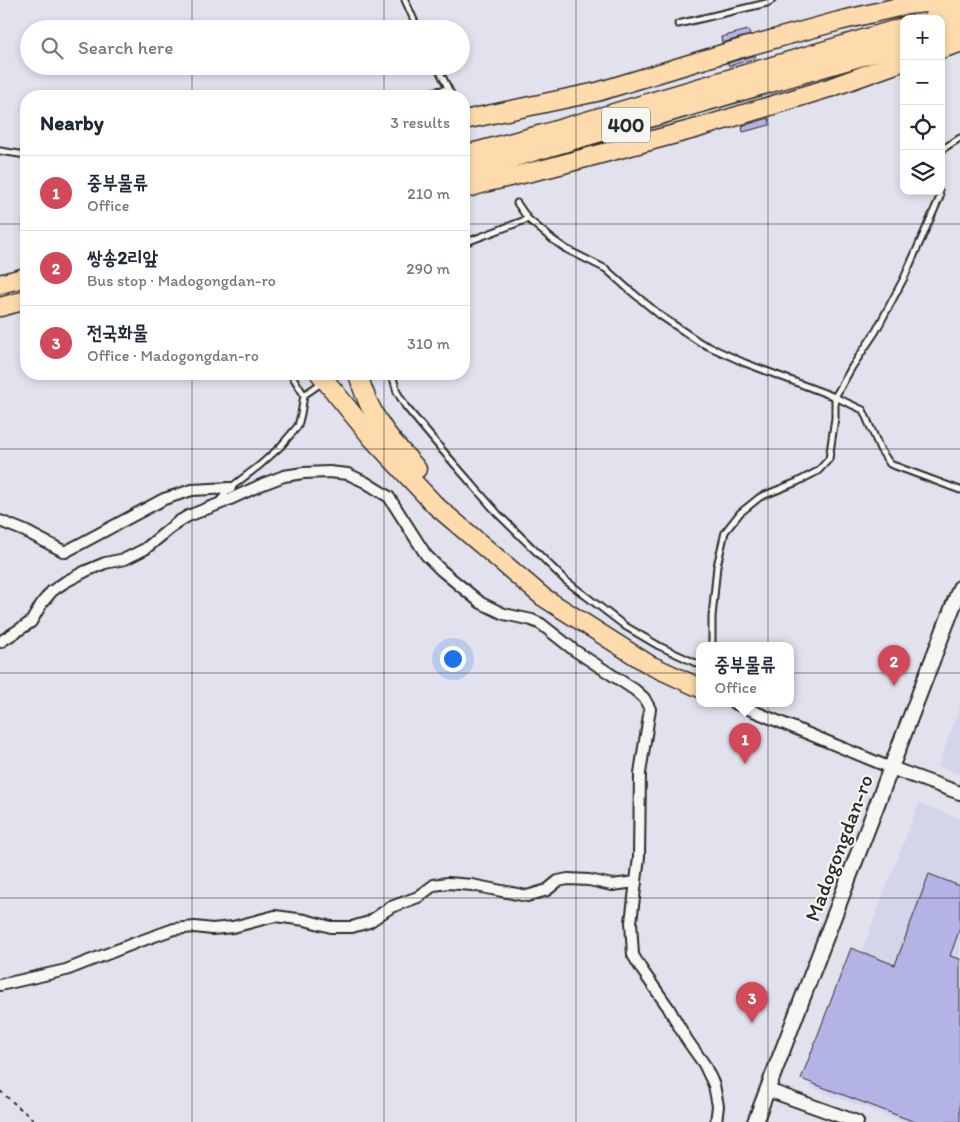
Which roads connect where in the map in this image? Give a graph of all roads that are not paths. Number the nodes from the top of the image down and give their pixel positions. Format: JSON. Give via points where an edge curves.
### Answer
{"nodes":[{"id":1,"x":404,"y":0,"type":"edge"},
{"id":2,"x":772,"y":0,"type":"edge"},
{"id":3,"x":955,"y":0,"type":"edge"},
{"id":4,"x":960,"y":11,"type":"edge"},
{"id":5,"x":945,"y":15,"type":"edge"},
{"id":6,"x":414,"y":20,"type":"edge"},
{"id":7,"x":678,"y":24,"type":"dead end"},
{"id":8,"x":960,"y":27,"type":"edge"},
{"id":9,"x":900,"y":29,"type":"edge"},
{"id":10,"x":945,"y":31,"type":"edge"},
{"id":11,"x":960,"y":43,"type":"edge"},
{"id":12,"x":900,"y":45,"type":"edge"},
{"id":13,"x":945,"y":48,"type":"edge"},
{"id":14,"x":900,"y":63,"type":"edge"},
{"id":15,"x":441,"y":75,"type":"edge"},
{"id":16,"x":448,"y":89,"type":"joint"},
{"id":17,"x":442,"y":90,"type":"edge"},
{"id":18,"x":470,"y":119,"type":"edge"},
{"id":19,"x":960,"y":138,"type":"edge"},
{"id":20,"x":945,"y":147,"type":"edge"},
{"id":21,"x":0,"y":151,"type":"edge"},
{"id":22,"x":470,"y":153,"type":"edge"},
{"id":23,"x":20,"y":154,"type":"edge"},
{"id":24,"x":470,"y":170,"type":"edge"},
{"id":25,"x":470,"y":187,"type":"edge"},
{"id":26,"x":940,"y":195,"type":"edge"},
{"id":27,"x":518,"y":203,"type":"dead end"},
{"id":28,"x":528,"y":219,"type":"junction"},
{"id":29,"x":470,"y":241,"type":"edge"},
{"id":30,"x":20,"y":278,"type":"edge"},
{"id":31,"x":0,"y":284,"type":"edge"},
{"id":32,"x":20,"y":302,"type":"edge"},
{"id":33,"x":0,"y":308,"type":"edge"},
{"id":34,"x":295,"y":380,"type":"edge"},
{"id":35,"x":319,"y":380,"type":"edge"},
{"id":36,"x":360,"y":380,"type":"edge"},
{"id":37,"x":394,"y":380,"type":"edge"},
{"id":38,"x":304,"y":395,"type":"junction"},
{"id":39,"x":835,"y":397,"type":"junction"},
{"id":40,"x":230,"y":488,"type":"junction"},
{"id":41,"x":960,"y":490,"type":"edge"},
{"id":42,"x":216,"y":506,"type":"junction"},
{"id":43,"x":0,"y":521,"type":"edge"},
{"id":44,"x":960,"y":588,"type":"edge"},
{"id":45,"x":0,"y":642,"type":"edge"},
{"id":46,"x":712,"y":642,"type":"edge"},
{"id":47,"x":696,"y":663,"type":"edge"},
{"id":48,"x":696,"y":683,"type":"edge"},
{"id":49,"x":696,"y":684,"type":"edge"},
{"id":50,"x":744,"y":707,"type":"edge"},
{"id":51,"x":891,"y":768,"type":"junction"},
{"id":52,"x":960,"y":793,"type":"edge"},
{"id":53,"x":636,"y":882,"type":"junction"},
{"id":54,"x":0,"y":985,"type":"edge"},
{"id":55,"x":768,"y":1090,"type":"junction"},
{"id":56,"x":716,"y":1122,"type":"edge"},
{"id":57,"x":755,"y":1122,"type":"edge"},
{"id":58,"x":857,"y":1122,"type":"edge"}],
"edges":[{"from":1,"to":6,"type":"lane"},
{"from":2,"to":7,"type":"lane","via":[[767,4]]},
{"from":3,"to":18,"type":"highway","via":[[907,5],[839,21],[597,92]]},
{"from":4,"to":5,"type":"highway"},
{"from":8,"to":10,"type":"highway"},
{"from":9,"to":22,"type":"highway","number":"400"},
{"from":11,"to":13,"type":"highway"},
{"from":12,"to":24,"type":"highway","number":"400"},
{"from":14,"to":25,"type":"highway","via":[[698,128]]},
{"from":15,"to":16,"type":"lane"},
{"from":16,"to":17,"type":"lane"},
{"from":19,"to":20,"type":"lane"},
{"from":21,"to":23,"type":"lane"},
{"from":26,"to":39,"type":"lane","via":[[904,278]]},
{"from":27,"to":28,"type":"lane"},
{"from":28,"to":29,"type":"lane"},
{"from":28,"to":39,"type":"lane","via":[[566,249],[606,268],[661,316],[701,343]]},
{"from":30,"to":31,"type":"highway"},
{"from":32,"to":33,"type":"highway"},
{"from":34,"to":38,"type":"lane"},
{"from":35,"to":38,"type":"lane"},
{"from":35,"to":49,"type":"highway","via":[[436,506],[543,597],[650,666]]},
{"from":36,"to":48,"type":"highway","via":[[382,428],[438,494],[546,587]]},
{"from":37,"to":47,"type":"lane","via":[[406,407],[437,444],[498,514],[565,580],[625,626]]},
{"from":38,"to":40,"type":"lane","via":[[298,426],[280,447]]},
{"from":39,"to":41,"type":"lane","via":[[863,410],[890,464]]},
{"from":39,"to":46,"type":"lane","via":[[829,460],[818,471],[760,497],[740,513],[725,532],[717,566]]},
{"from":40,"to":42,"type":"lane"},
{"from":40,"to":43,"type":"street","via":[[192,490],[164,499],[65,552]]},
{"from":42,"to":45,"type":"street","via":[[178,522],[145,549],[86,571],[52,590],[32,622]]},
{"from":42,"to":53,"type":"street","via":[[284,476],[328,472],[348,474],[388,497],[426,555],[481,603],[504,614],[540,624],[644,698],[650,710],[640,773]]},
{"from":44,"to":51,"type":"main road","name":"Madogongdan-ro"},
{"from":50,"to":51,"type":"street"},
{"from":51,"to":52,"type":"street"},
{"from":51,"to":55,"type":"main road","name":"Madogongdan-ro"},
{"from":53,"to":54,"type":"street","via":[[612,885],[568,879],[527,896],[472,885],[434,885],[418,897],[352,927],[331,927],[275,916],[233,927],[174,929],[66,970]]},
{"from":53,"to":56,"type":"street","via":[[631,922],[633,955],[704,1064],[714,1085],[718,1106]]},
{"from":55,"to":57,"type":"main road","name":"Madogongdan-ro"},
{"from":55,"to":58,"type":"street"}]}
